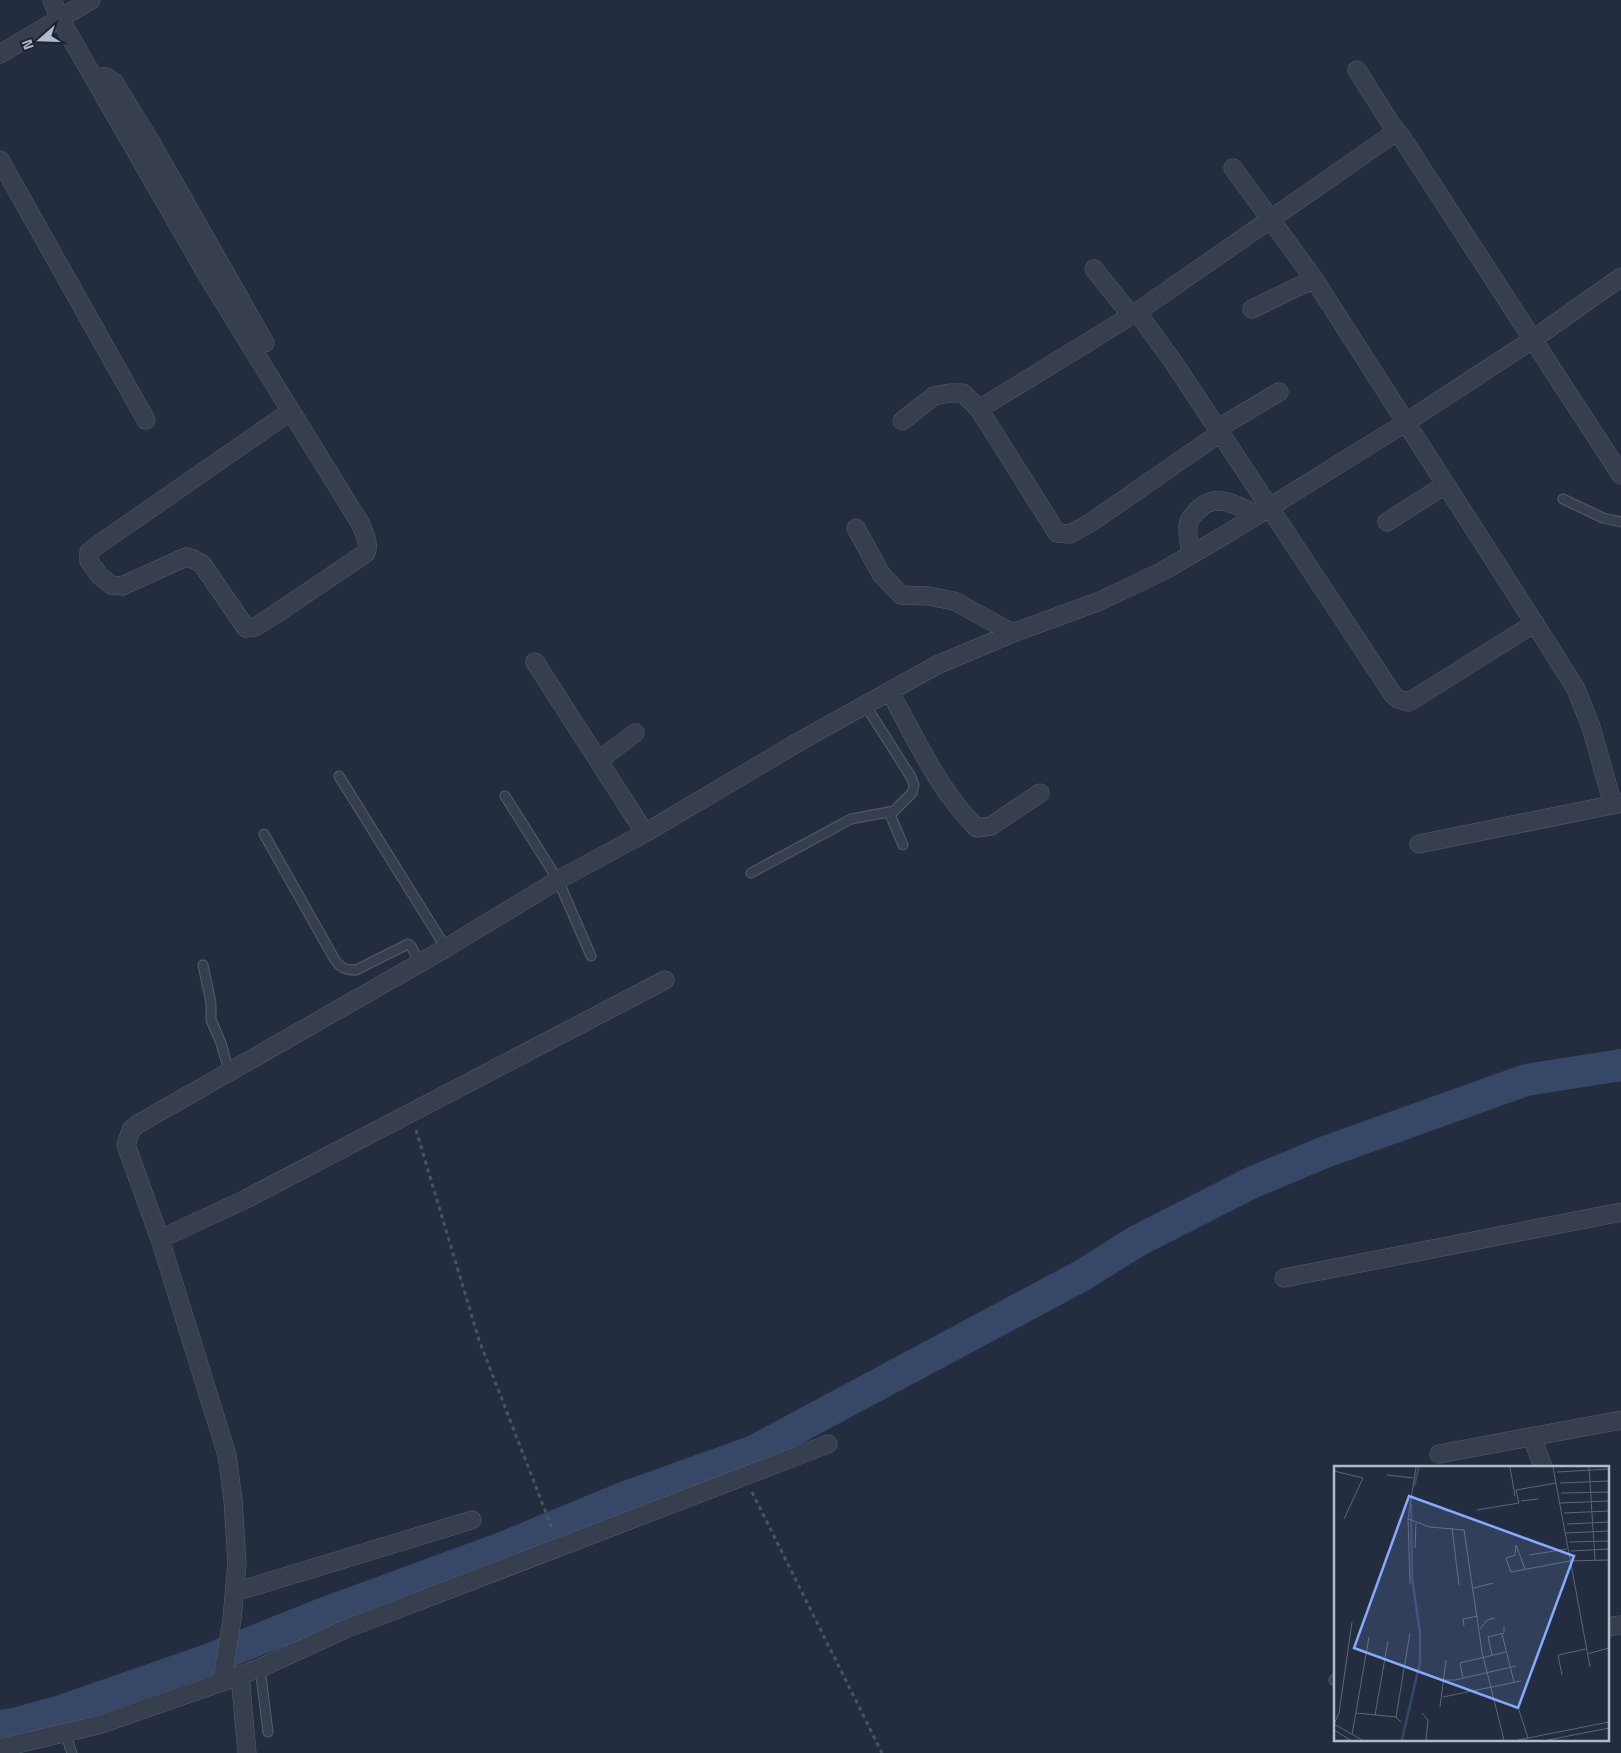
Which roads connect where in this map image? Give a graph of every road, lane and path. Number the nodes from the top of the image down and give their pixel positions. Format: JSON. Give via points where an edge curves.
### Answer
{"nodes":[{"id":1,"x":52,"y":0,"type":"edge"},
{"id":2,"x":92,"y":0,"type":"edge"},
{"id":3,"x":60,"y":19,"type":"junction"},
{"id":4,"x":0,"y":54,"type":"edge"},
{"id":5,"x":1357,"y":70,"type":"dead end"},
{"id":6,"x":92,"y":75,"type":"junction"},
{"id":7,"x":1396,"y":132,"type":"junction"},
{"id":8,"x":0,"y":160,"type":"edge"},
{"id":9,"x":1233,"y":168,"type":"dead end"},
{"id":10,"x":1270,"y":218,"type":"junction"},
{"id":11,"x":1094,"y":269,"type":"dead end"},
{"id":12,"x":1621,"y":277,"type":"edge"},
{"id":13,"x":1314,"y":279,"type":"junction"},
{"id":14,"x":1252,"y":309,"type":"dead end"},
{"id":15,"x":1134,"y":314,"type":"junction"},
{"id":16,"x":1532,"y":340,"type":"junction"},
{"id":17,"x":265,"y":343,"type":"dead end"},
{"id":18,"x":1279,"y":392,"type":"dead end"},
{"id":19,"x":979,"y":409,"type":"junction"},
{"id":20,"x":291,"y":411,"type":"junction"},
{"id":21,"x":146,"y":420,"type":"dead end"},
{"id":22,"x":902,"y":421,"type":"dead end"},
{"id":23,"x":1405,"y":423,"type":"junction"},
{"id":24,"x":1218,"y":431,"type":"junction"},
{"id":25,"x":1621,"y":475,"type":"edge"},
{"id":26,"x":1445,"y":485,"type":"junction"},
{"id":27,"x":1563,"y":498,"type":"dead end"},
{"id":28,"x":1263,"y":511,"type":"junction"},
{"id":29,"x":1388,"y":522,"type":"dead end"},
{"id":30,"x":1621,"y":522,"type":"edge"},
{"id":31,"x":856,"y":528,"type":"dead end"},
{"id":32,"x":1192,"y":554,"type":"junction"},
{"id":33,"x":1535,"y":623,"type":"junction"},
{"id":34,"x":1013,"y":633,"type":"junction"},
{"id":35,"x":535,"y":662,"type":"dead end"},
{"id":36,"x":890,"y":692,"type":"junction"},
{"id":37,"x":866,"y":706,"type":"junction"},
{"id":38,"x":635,"y":733,"type":"dead end"},
{"id":39,"x":599,"y":760,"type":"junction"},
{"id":40,"x":339,"y":776,"type":"dead end"},
{"id":41,"x":1040,"y":793,"type":"dead end"},
{"id":42,"x":505,"y":796,"type":"dead end"},
{"id":43,"x":1617,"y":804,"type":"edge"},
{"id":44,"x":890,"y":812,"type":"junction"},
{"id":45,"x":646,"y":833,"type":"junction"},
{"id":46,"x":264,"y":834,"type":"dead end"},
{"id":47,"x":1419,"y":844,"type":"dead end"},
{"id":48,"x":903,"y":845,"type":"dead end"},
{"id":49,"x":751,"y":873,"type":"dead end"},
{"id":50,"x":558,"y":880,"type":"junction"},
{"id":51,"x":446,"y":948,"type":"junction"},
{"id":52,"x":591,"y":956,"type":"dead end"},
{"id":53,"x":420,"y":963,"type":"junction"},
{"id":54,"x":203,"y":965,"type":"dead end"},
{"id":55,"x":665,"y":980,"type":"dead end"},
{"id":56,"x":229,"y":1071,"type":"junction"},
{"id":57,"x":416,"y":1128,"type":"dead end"},
{"id":58,"x":1621,"y":1212,"type":"edge"},
{"id":59,"x":160,"y":1239,"type":"junction"},
{"id":60,"x":1284,"y":1278,"type":"dead end"},
{"id":61,"x":1621,"y":1420,"type":"edge"},
{"id":62,"x":1532,"y":1437,"type":"junction"},
{"id":63,"x":828,"y":1444,"type":"dead end"},
{"id":64,"x":1439,"y":1454,"type":"dead end"},
{"id":65,"x":1543,"y":1466,"type":"edge"},
{"id":66,"x":744,"y":1477,"type":"junction"},
{"id":67,"x":472,"y":1520,"type":"dead end"},
{"id":68,"x":554,"y":1533,"type":"dead end"},
{"id":69,"x":234,"y":1592,"type":"junction"},
{"id":70,"x":1621,"y":1625,"type":"edge"},
{"id":71,"x":1608,"y":1627,"type":"edge"},
{"id":72,"x":260,"y":1668,"type":"junction"},
{"id":73,"x":229,"y":1675,"type":"junction"},
{"id":74,"x":268,"y":1732,"type":"dead end"},
{"id":75,"x":65,"y":1733,"type":"junction"},
{"id":76,"x":0,"y":1748,"type":"edge"},
{"id":77,"x":72,"y":1753,"type":"edge"},
{"id":78,"x":247,"y":1753,"type":"edge"},
{"id":79,"x":882,"y":1753,"type":"edge"}],
"edges":[{"from":1,"to":3,"type":"street"},
{"from":2,"to":3,"type":"street"},
{"from":3,"to":4,"type":"street"},
{"from":3,"to":6,"type":"street"},
{"from":5,"to":7,"type":"street"},
{"from":6,"to":17,"type":"street","via":[[114,82]]},
{"from":6,"to":20,"type":"street","via":[[210,280]]},
{"from":7,"to":10,"type":"street"},
{"from":7,"to":16,"type":"street"},
{"from":8,"to":21,"type":"street"},
{"from":9,"to":10,"type":"street"},
{"from":10,"to":13,"type":"street"},
{"from":10,"to":15,"type":"street"},
{"from":11,"to":15,"type":"street"},
{"from":12,"to":16,"type":"street"},
{"from":13,"to":14,"type":"street"},
{"from":13,"to":23,"type":"street"},
{"from":15,"to":19,"type":"street"},
{"from":15,"to":24,"type":"street"},
{"from":16,"to":23,"type":"street"},
{"from":16,"to":25,"type":"street"},
{"from":18,"to":24,"type":"street"},
{"from":19,"to":22,"type":"street","via":[[963,393],[950,393],[934,396]]},
{"from":19,"to":24,"type":"street","via":[[1057,533],[1070,534],[1090,523]]},
{"from":20,"to":20,"type":"street","via":[[89,552],[89,561],[99,575],[111,585],[122,586],[175,561],[193,558],[202,564],[249,628],[271,617],[366,553],[367,541],[360,523]]},
{"from":23,"to":26,"type":"street"},
{"from":23,"to":28,"type":"street"},
{"from":24,"to":28,"type":"street"},
{"from":26,"to":29,"type":"street"},
{"from":26,"to":33,"type":"street"},
{"from":27,"to":30,"type":"lane","via":[[1603,518]]},
{"from":28,"to":32,"type":"street"},
{"from":28,"to":32,"type":"street","via":[[1230,502],[1209,501],[1190,519],[1188,528]]},
{"from":28,"to":33,"type":"street","via":[[1398,699],[1410,702]]},
{"from":31,"to":34,"type":"street","via":[[881,574],[901,595],[954,601]]},
{"from":32,"to":34,"type":"street","via":[[1100,601]]},
{"from":33,"to":43,"type":"street","via":[[1576,690]]},
{"from":34,"to":36,"type":"street","via":[[937,665]]},
{"from":35,"to":39,"type":"street"},
{"from":36,"to":37,"type":"street"},
{"from":36,"to":41,"type":"street","via":[[942,785],[964,816],[977,828],[991,826]]},
{"from":37,"to":44,"type":"lane","via":[[914,785],[912,793]]},
{"from":37,"to":45,"type":"street","via":[[802,740]]},
{"from":38,"to":39,"type":"street"},
{"from":39,"to":45,"type":"street"},
{"from":40,"to":51,"type":"lane"},
{"from":42,"to":50,"type":"lane"},
{"from":43,"to":47,"type":"street"},
{"from":44,"to":48,"type":"lane"},
{"from":44,"to":49,"type":"lane","via":[[852,819]]},
{"from":45,"to":50,"type":"street"},
{"from":46,"to":53,"type":"lane","via":[[340,967],[356,970],[408,944]]},
{"from":50,"to":51,"type":"street"},
{"from":50,"to":52,"type":"lane"},
{"from":51,"to":53,"type":"street"},
{"from":53,"to":56,"type":"street"},
{"from":54,"to":56,"type":"lane","via":[[211,1020]]},
{"from":55,"to":59,"type":"street","via":[[246,1199]]},
{"from":56,"to":59,"type":"street","via":[[138,1124],[128,1137],[126,1145]]},
{"from":57,"to":68,"type":"path","via":[[479,1340]]},
{"from":58,"to":60,"type":"street"},
{"from":59,"to":69,"type":"street","via":[[226,1455],[237,1563]]},
{"from":61,"to":62,"type":"street"},
{"from":62,"to":64,"type":"street"},
{"from":62,"to":65,"type":"street"},
{"from":63,"to":66,"type":"street"},
{"from":66,"to":72,"type":"street","via":[[343,1630]]},
{"from":66,"to":79,"type":"path"},
{"from":67,"to":69,"type":"street"},
{"from":69,"to":73,"type":"street"},
{"from":70,"to":71,"type":"street"},
{"from":72,"to":73,"type":"street"},
{"from":72,"to":74,"type":"lane"},
{"from":73,"to":75,"type":"street","via":[[98,1725]]},
{"from":73,"to":78,"type":"street"},
{"from":75,"to":76,"type":"street"},
{"from":75,"to":77,"type":"lane"}]}
